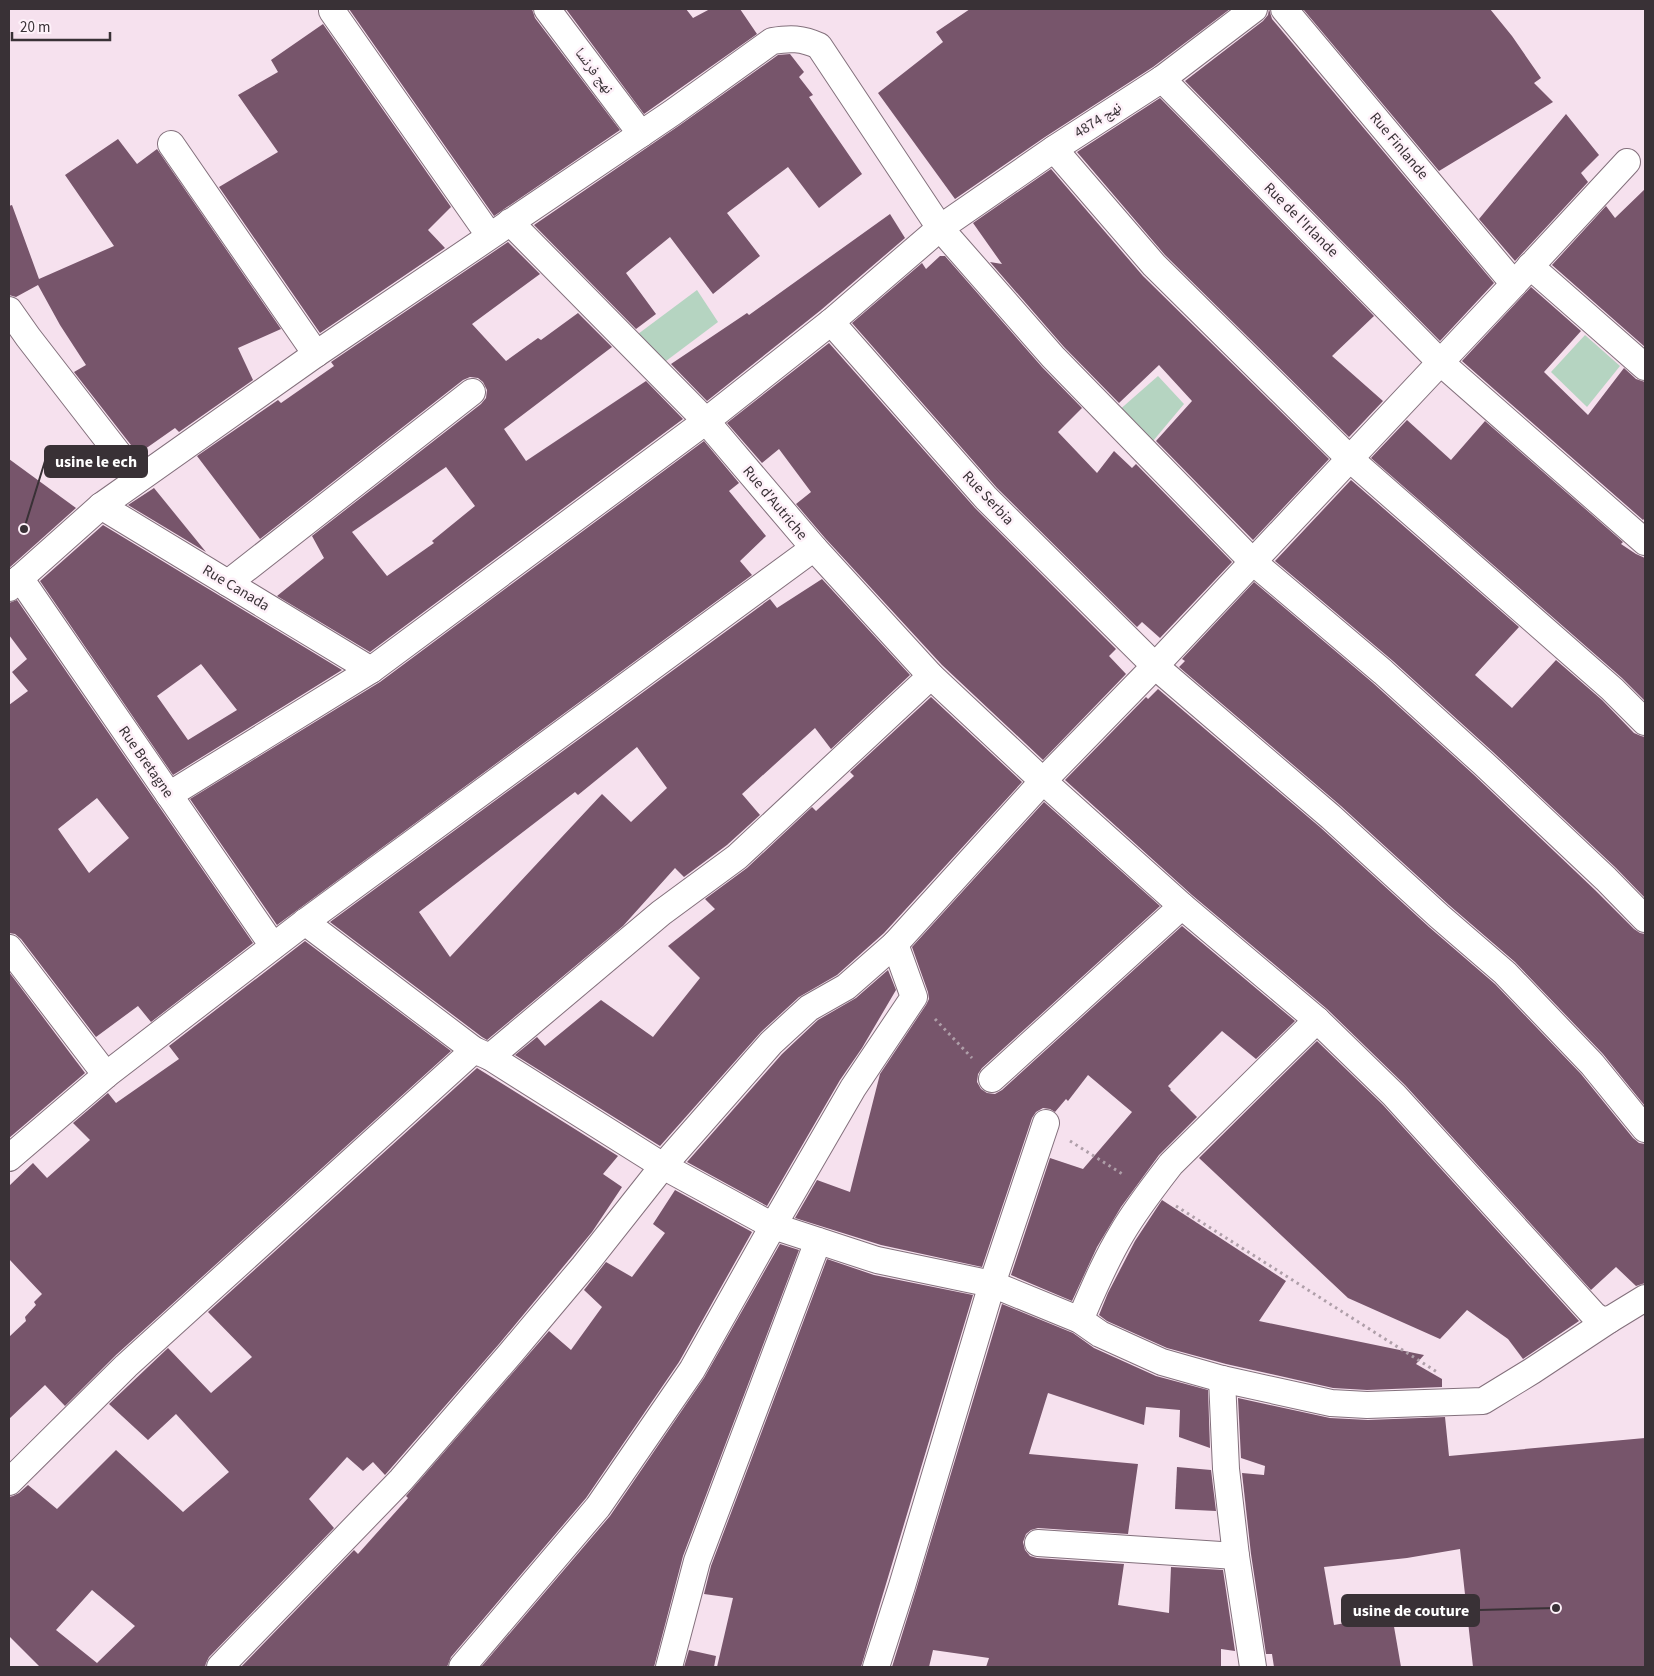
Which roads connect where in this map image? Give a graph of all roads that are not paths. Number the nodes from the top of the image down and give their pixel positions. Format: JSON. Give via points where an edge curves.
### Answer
{"nodes":[{"id":1,"x":547,"y":9,"type":"edge"},
{"id":2,"x":1254,"y":9,"type":"edge"},
{"id":3,"x":1284,"y":9,"type":"edge"},
{"id":4,"x":332,"y":11,"type":"dead end"},
{"id":5,"x":1162,"y":79,"type":"junction"},
{"id":6,"x":641,"y":134,"type":"junction"},
{"id":7,"x":171,"y":144,"type":"dead end"},
{"id":8,"x":1054,"y":149,"type":"junction"},
{"id":9,"x":1627,"y":162,"type":"dead end"},
{"id":10,"x":940,"y":228,"type":"junction"},
{"id":11,"x":500,"y":229,"type":"junction"},
{"id":12,"x":1522,"y":275,"type":"junction"},
{"id":13,"x":9,"y":310,"type":"edge"},
{"id":14,"x":831,"y":322,"type":"junction"},
{"id":15,"x":316,"y":354,"type":"junction"},
{"id":16,"x":1440,"y":362,"type":"junction"},
{"id":17,"x":1645,"y":367,"type":"edge"},
{"id":18,"x":472,"y":392,"type":"dead end"},
{"id":19,"x":706,"y":421,"type":"junction"},
{"id":20,"x":1349,"y":458,"type":"junction"},
{"id":21,"x":138,"y":480,"type":"junction"},
{"id":22,"x":101,"y":506,"type":"junction"},
{"id":23,"x":1645,"y":542,"type":"edge"},
{"id":24,"x":814,"y":548,"type":"junction"},
{"id":25,"x":1252,"y":561,"type":"junction"},
{"id":26,"x":14,"y":583,"type":"edge"},
{"id":27,"x":228,"y":583,"type":"junction"},
{"id":28,"x":1155,"y":666,"type":"junction"},
{"id":29,"x":371,"y":670,"type":"junction"},
{"id":30,"x":931,"y":676,"type":"junction"},
{"id":31,"x":1645,"y":722,"type":"edge"},
{"id":32,"x":1044,"y":781,"type":"junction"},
{"id":33,"x":169,"y":794,"type":"junction"},
{"id":34,"x":1182,"y":906,"type":"junction"},
{"id":35,"x":1645,"y":919,"type":"edge"},
{"id":36,"x":305,"y":922,"type":"junction"},
{"id":37,"x":895,"y":944,"type":"junction"},
{"id":38,"x":273,"y":946,"type":"junction"},
{"id":39,"x":9,"y":948,"type":"edge"},
{"id":40,"x":1317,"y":1020,"type":"junction"},
{"id":41,"x":482,"y":1053,"type":"junction"},
{"id":42,"x":106,"y":1075,"type":"junction"},
{"id":43,"x":992,"y":1079,"type":"road end"},
{"id":44,"x":1046,"y":1123,"type":"road end"},
{"id":45,"x":1645,"y":1129,"type":"edge"},
{"id":46,"x":9,"y":1158,"type":"edge"},
{"id":47,"x":663,"y":1166,"type":"junction"},
{"id":48,"x":773,"y":1226,"type":"junction"},
{"id":49,"x":818,"y":1241,"type":"junction"},
{"id":50,"x":992,"y":1284,"type":"junction"},
{"id":51,"x":1645,"y":1298,"type":"edge"},
{"id":52,"x":1080,"y":1320,"type":"junction"},
{"id":53,"x":1608,"y":1320,"type":"junction"},
{"id":54,"x":1222,"y":1379,"type":"junction"},
{"id":55,"x":9,"y":1482,"type":"edge"},
{"id":56,"x":1038,"y":1543,"type":"dead end"},
{"id":57,"x":1236,"y":1556,"type":"junction"},
{"id":58,"x":220,"y":1667,"type":"edge"},
{"id":59,"x":462,"y":1667,"type":"edge"},
{"id":60,"x":669,"y":1667,"type":"edge"},
{"id":61,"x":876,"y":1667,"type":"edge"},
{"id":62,"x":1253,"y":1667,"type":"edge"}],
"edges":[{"from":1,"to":6,"type":"street","name":"نهج فرنسا"},
{"from":2,"to":5,"type":"street","name":"نهج 4874"},
{"from":3,"to":12,"type":"street","name":"Rue Finlande"},
{"from":4,"to":11,"type":"street","name":"Rue d'Autriche"},
{"from":5,"to":8,"type":"street","name":"نهج 4874"},
{"from":5,"to":16,"type":"street","name":"Rue de l'Irlande"},
{"from":6,"to":10,"type":"street","via":[[772,41],[805,40],[819,46]]},
{"from":6,"to":11,"type":"street"},
{"from":7,"to":15,"type":"street"},
{"from":8,"to":10,"type":"street","name":"نهج 4874"},
{"from":8,"to":20,"type":"street","via":[[1154,265]]},
{"from":9,"to":12,"type":"street"},
{"from":10,"to":14,"type":"street","name":"نهج 4874"},
{"from":10,"to":25,"type":"street","via":[[1054,357]]},
{"from":11,"to":15,"type":"street"},
{"from":11,"to":19,"type":"street","name":"Rue d'Autriche"},
{"from":12,"to":16,"type":"street"},
{"from":12,"to":17,"type":"street","name":"Rue Finlande"},
{"from":13,"to":21,"type":"street"},
{"from":14,"to":19,"type":"street","name":"نهج 4874"},
{"from":14,"to":28,"type":"street","name":"Rue Serbia","via":[[986,498]]},
{"from":15,"to":21,"type":"street"},
{"from":16,"to":20,"type":"street"},
{"from":16,"to":23,"type":"street","name":"Rue de l'Irlande"},
{"from":18,"to":27,"type":"street"},
{"from":19,"to":24,"type":"street","name":"Rue d'Autriche"},
{"from":19,"to":29,"type":"street","name":"نهج 4874"},
{"from":20,"to":25,"type":"street"},
{"from":20,"to":31,"type":"street","via":[[1612,689]]},
{"from":21,"to":22,"type":"street"},
{"from":22,"to":26,"type":"street"},
{"from":22,"to":27,"type":"street","name":"Rue Canada"},
{"from":24,"to":30,"type":"street","name":"Rue d'Autriche"},
{"from":24,"to":36,"type":"street"},
{"from":25,"to":28,"type":"street"},
{"from":25,"to":35,"type":"street","via":[[1383,672],[1483,763]]},
{"from":26,"to":33,"type":"street","name":"Rue Bretagne"},
{"from":27,"to":29,"type":"street","name":"Rue Canada"},
{"from":28,"to":32,"type":"street"},
{"from":28,"to":45,"type":"street","name":"Rue Serbia","via":[[1505,972],[1592,1064]]},
{"from":29,"to":33,"type":"street","name":"نهج 4874"},
{"from":30,"to":32,"type":"street","name":"Rue d'Autriche"},
{"from":30,"to":41,"type":"street","via":[[737,857],[660,912]]},
{"from":32,"to":34,"type":"street","name":"Rue d'Autriche"},
{"from":32,"to":37,"type":"street"},
{"from":33,"to":38,"type":"street","name":"Rue Bretagne"},
{"from":34,"to":40,"type":"street","name":"Rue d'Autriche"},
{"from":34,"to":43,"type":"street"},
{"from":36,"to":38,"type":"street"},
{"from":36,"to":41,"type":"street"},
{"from":37,"to":47,"type":"street","via":[[846,987],[809,1008],[771,1044]]},
{"from":37,"to":48,"type":"street","via":[[914,997],[853,1088]]},
{"from":38,"to":42,"type":"street"},
{"from":39,"to":42,"type":"street"},
{"from":40,"to":52,"type":"street","via":[[1171,1164],[1122,1234],[1097,1279]]},
{"from":40,"to":53,"type":"street","name":"Rue d'Autriche","via":[[1394,1095],[1594,1315]]},
{"from":41,"to":47,"type":"street"},
{"from":41,"to":55,"type":"street","via":[[126,1366]]},
{"from":42,"to":46,"type":"street"},
{"from":44,"to":50,"type":"street"},
{"from":47,"to":48,"type":"street"},
{"from":47,"to":58,"type":"street","via":[[535,1324],[401,1480]]},
{"from":48,"to":49,"type":"street"},
{"from":48,"to":59,"type":"street","via":[[692,1370],[598,1507]]},
{"from":49,"to":50,"type":"street","via":[[877,1260]]},
{"from":49,"to":60,"type":"street","via":[[698,1561]]},
{"from":50,"to":52,"type":"street"},
{"from":50,"to":61,"type":"street"},
{"from":51,"to":53,"type":"street"},
{"from":52,"to":54,"type":"street","via":[[1100,1334],[1162,1362]]},
{"from":53,"to":54,"type":"street","via":[[1483,1401],[1332,1403]]},
{"from":54,"to":57,"type":"street","via":[[1226,1469]]},
{"from":56,"to":57,"type":"street"},
{"from":57,"to":62,"type":"street"}]}
